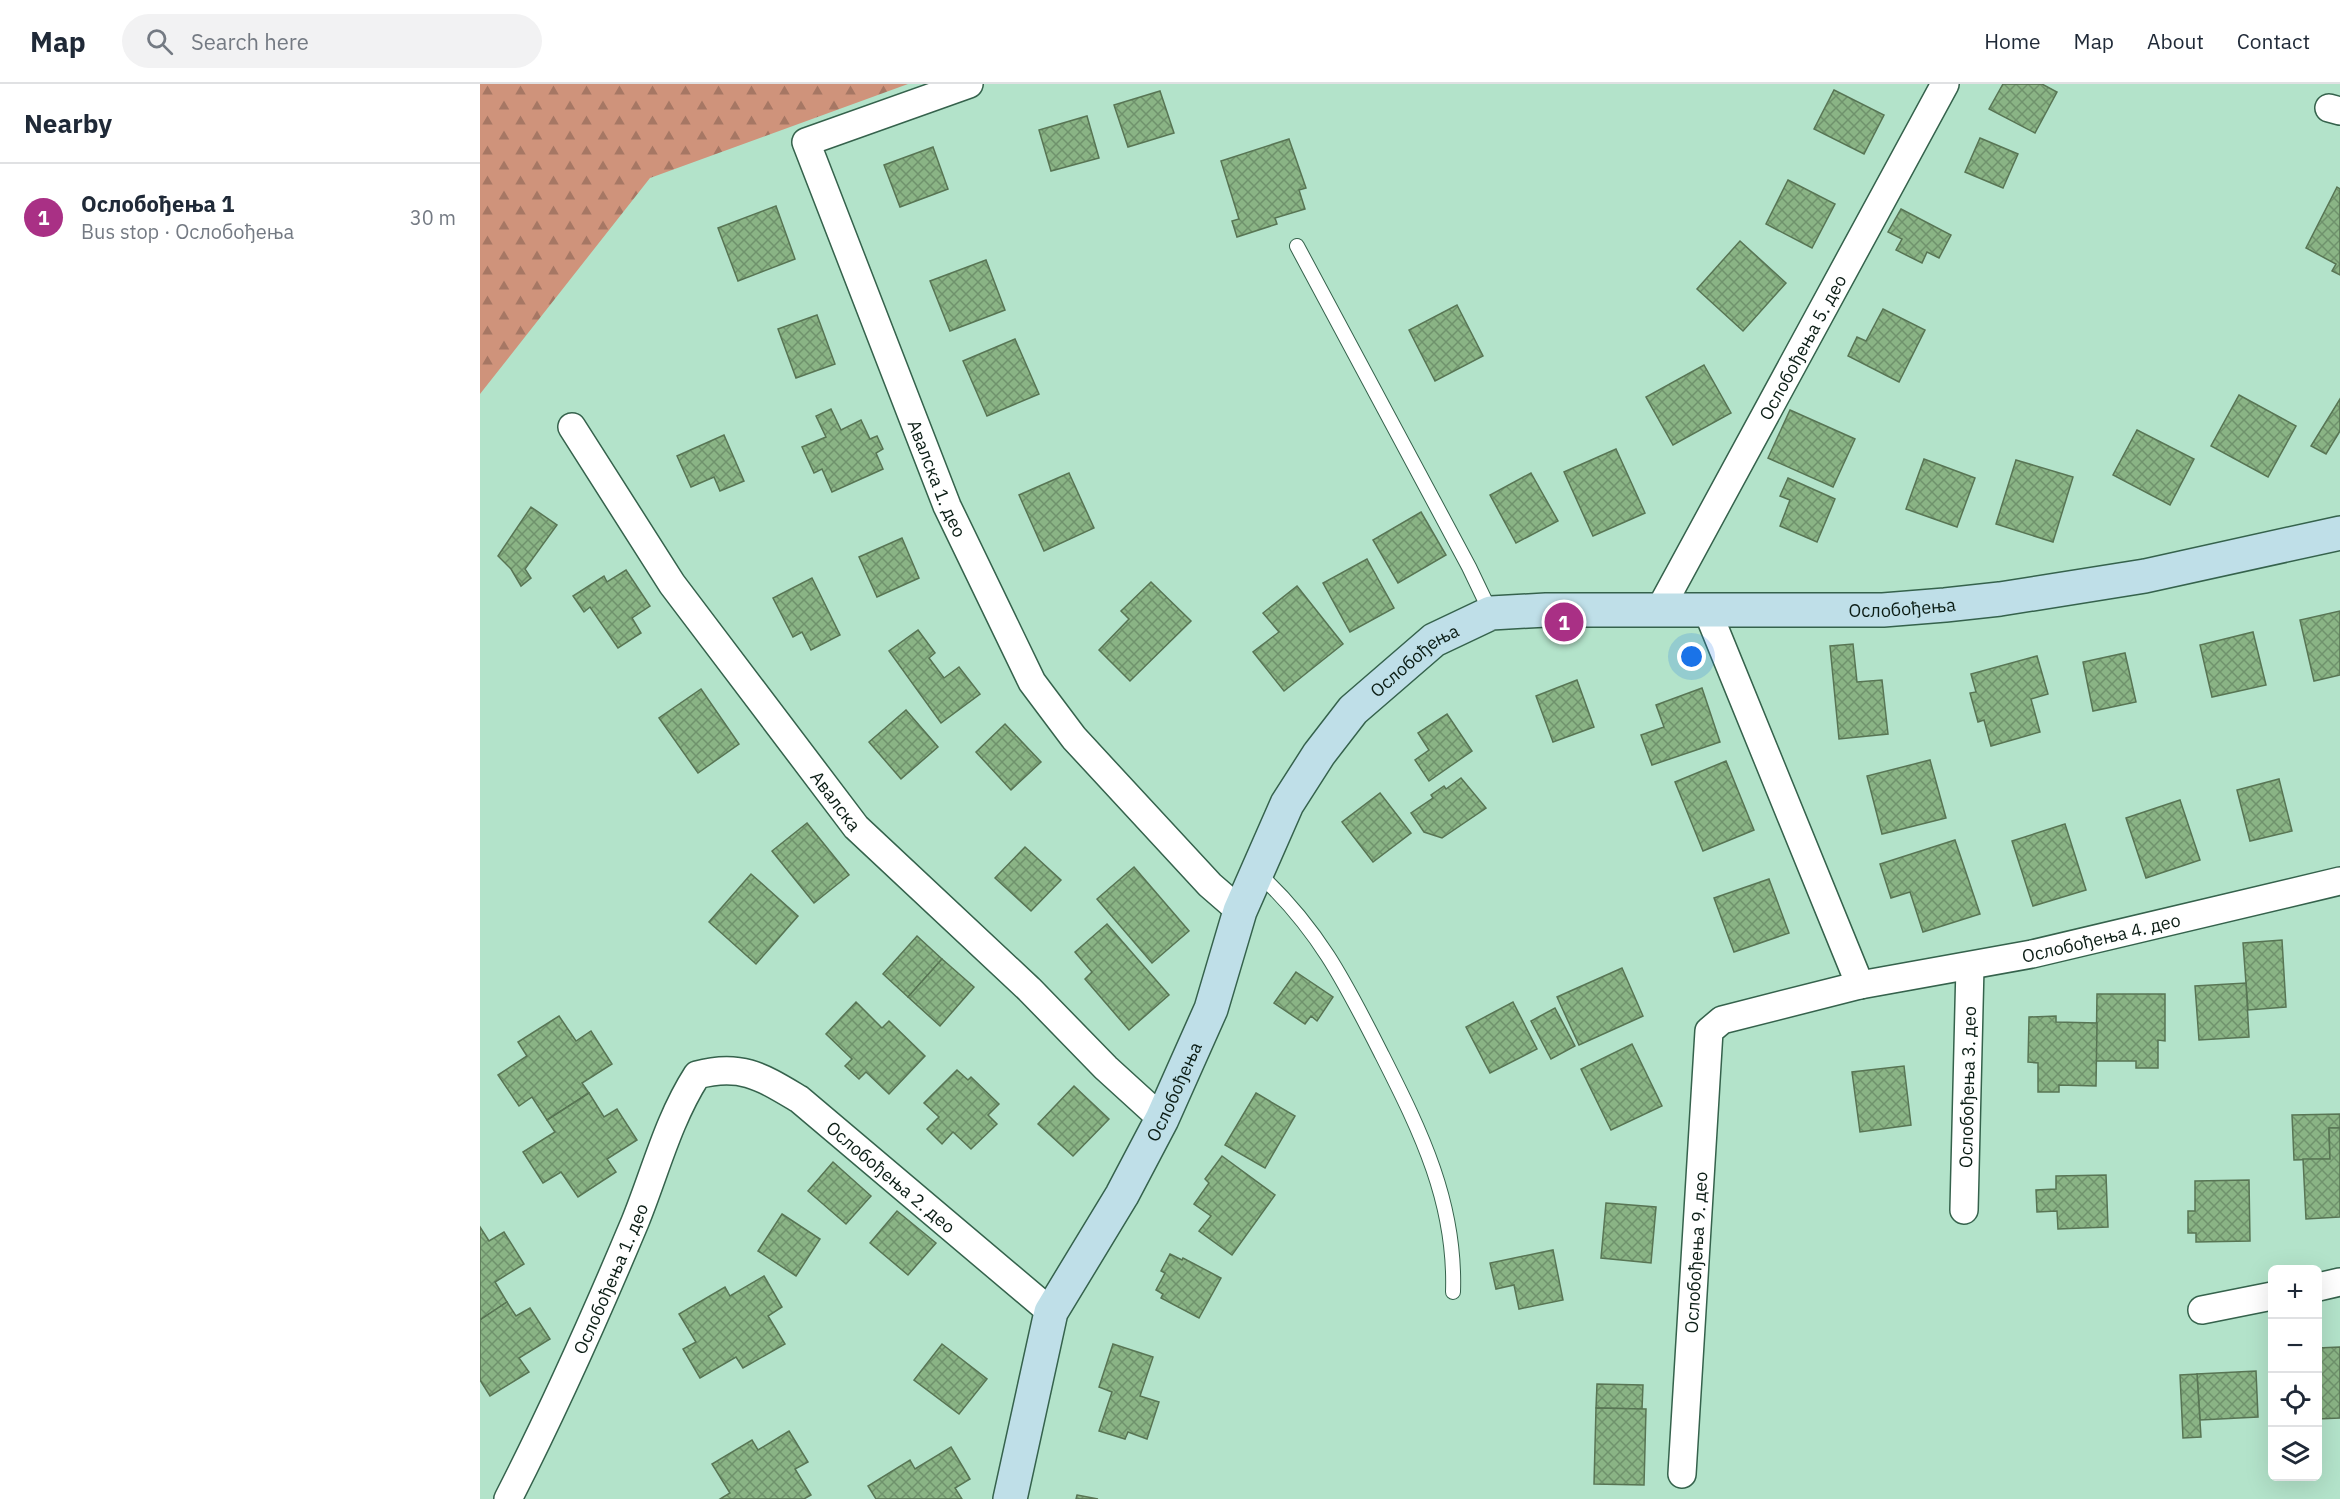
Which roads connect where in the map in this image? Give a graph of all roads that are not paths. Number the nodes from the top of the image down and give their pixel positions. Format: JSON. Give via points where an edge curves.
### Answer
{"nodes":[{"id":1,"x":969,"y":84,"type":"edge"},
{"id":2,"x":1945,"y":84,"type":"edge"},
{"id":3,"x":1297,"y":246,"type":"dead end"},
{"id":4,"x":572,"y":427,"type":"dead end"},
{"id":5,"x":2340,"y":533,"type":"edge"},
{"id":6,"x":1660,"y":609,"type":"junction"},
{"id":7,"x":1707,"y":610,"type":"junction"},
{"id":8,"x":1491,"y":613,"type":"junction"},
{"id":9,"x":1256,"y":870,"type":"junction"},
{"id":10,"x":2340,"y":881,"type":"edge"},
{"id":11,"x":1240,"y":911,"type":"junction"},
{"id":12,"x":1970,"y":966,"type":"junction"},
{"id":13,"x":1860,"y":985,"type":"junction"},
{"id":14,"x":1710,"y":1031,"type":"joint"},
{"id":15,"x":717,"y":1070,"type":"joint"},
{"id":16,"x":1162,"y":1119,"type":"junction"},
{"id":17,"x":1964,"y":1210,"type":"dead end"},
{"id":18,"x":2340,"y":1282,"type":"edge"},
{"id":19,"x":2322,"y":1286,"type":"edge"},
{"id":20,"x":1453,"y":1292,"type":"dead end"},
{"id":21,"x":2268,"y":1297,"type":"edge"},
{"id":22,"x":2202,"y":1310,"type":"dead end"},
{"id":23,"x":1052,"y":1312,"type":"junction"},
{"id":24,"x":1682,"y":1474,"type":"dead end"},
{"id":25,"x":508,"y":1499,"type":"edge"},
{"id":26,"x":1010,"y":1499,"type":"edge"}],
"edges":[{"from":1,"to":11,"type":"street","name":"Авалска 1. део","via":[[806,142],[947,506],[1032,682],[1074,738],[1210,885]]},
{"from":2,"to":6,"type":"street","name":"Ослобођења 5. део"},
{"from":3,"to":8,"type":"lane"},
{"from":4,"to":16,"type":"street","name":"Авалска","via":[[672,584],[856,827]]},
{"from":5,"to":7,"type":"street","name":"Ослобођења","via":[[2145,576],[2000,599],[1883,610]]},
{"from":6,"to":7,"type":"street","name":"Ослобођења"},
{"from":6,"to":8,"type":"street","name":"Ослобођења"},
{"from":7,"to":13,"type":"street"},
{"from":8,"to":9,"type":"street","name":"Ослобођења","via":[[1434,640],[1353,710],[1287,804]]},
{"from":9,"to":11,"type":"street","name":"Ослобођења"},
{"from":9,"to":20,"type":"lane","via":[[1304,920],[1333,961],[1410,1108],[1447,1211],[1454,1263]]},
{"from":10,"to":12,"type":"street","name":"Ослобођења 4. део"},
{"from":11,"to":16,"type":"street","name":"Ослобођења","via":[[1211,1009]]},
{"from":12,"to":13,"type":"street","name":"Ослобођења 4. део"},
{"from":12,"to":17,"type":"street","name":"Ослобођења 3. део"},
{"from":13,"to":14,"type":"street","name":"Ослобођења 4. део","via":[[1722,1020]]},
{"from":14,"to":24,"type":"street","name":"Ослобођења 9. део"},
{"from":15,"to":23,"type":"street","name":"Ослобођења 2. део","via":[[745,1071],[799,1100]]},
{"from":15,"to":25,"type":"street","name":"Ослобођења 1. део","via":[[697,1076],[682,1100],[635,1222]]},
{"from":16,"to":23,"type":"street","name":"Ослобођења","via":[[1122,1196]]},
{"from":18,"to":19,"type":"street"},
{"from":21,"to":22,"type":"street"},
{"from":23,"to":26,"type":"street","name":"Ослобођења"}]}
